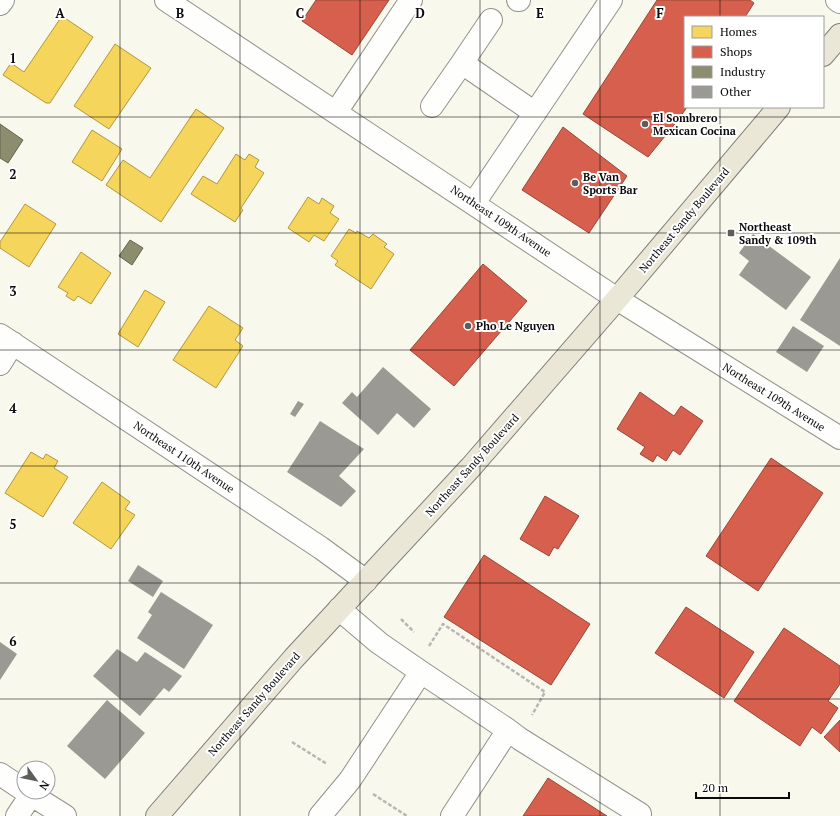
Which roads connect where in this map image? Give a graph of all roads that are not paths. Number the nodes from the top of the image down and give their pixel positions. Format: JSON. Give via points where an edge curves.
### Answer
{"nodes":[{"id":1,"x":3,"y":0,"type":"edge"},
{"id":2,"x":166,"y":0,"type":"edge"},
{"id":3,"x":411,"y":0,"type":"edge"},
{"id":4,"x":611,"y":0,"type":"edge"},
{"id":5,"x":837,"y":0,"type":"edge"},
{"id":6,"x":840,"y":2,"type":"edge"},
{"id":7,"x":0,"y":4,"type":"edge"},
{"id":8,"x":491,"y":20,"type":"dead end"},
{"id":9,"x":840,"y":35,"type":"edge"},
{"id":10,"x":824,"y":54,"type":"edge"},
{"id":11,"x":462,"y":63,"type":"junction"},
{"id":12,"x":432,"y":106,"type":"dead end"},
{"id":13,"x":778,"y":108,"type":"edge"},
{"id":14,"x":336,"y":112,"type":"junction"},
{"id":15,"x":535,"y":113,"type":"junction"},
{"id":16,"x":474,"y":204,"type":"junction"},
{"id":17,"x":617,"y":299,"type":"junction"},
{"id":18,"x":7,"y":339,"type":"edge"},
{"id":19,"x":0,"y":364,"type":"edge"},
{"id":20,"x":840,"y":438,"type":"edge"},
{"id":21,"x":366,"y":581,"type":"junction"},
{"id":22,"x":339,"y":609,"type":"junction"},
{"id":23,"x":421,"y":672,"type":"junction"},
{"id":24,"x":508,"y":730,"type":"junction"},
{"id":25,"x":0,"y":774,"type":"edge"},
{"id":26,"x":16,"y":784,"type":"edge"},
{"id":27,"x":24,"y":800,"type":"edge"},
{"id":28,"x":40,"y":800,"type":"edge"},
{"id":29,"x":640,"y":814,"type":"dead end"},
{"id":30,"x":17,"y":816,"type":"edge"},
{"id":31,"x":65,"y":816,"type":"edge"},
{"id":32,"x":157,"y":816,"type":"edge"},
{"id":33,"x":320,"y":816,"type":"edge"},
{"id":34,"x":452,"y":816,"type":"edge"}],
"edges":[{"from":1,"to":7,"type":"street"},
{"from":2,"to":14,"type":"street","name":"Northeast 109th Avenue"},
{"from":3,"to":14,"type":"street"},
{"from":4,"to":15,"type":"street"},
{"from":5,"to":6,"type":"street"},
{"from":8,"to":11,"type":"street"},
{"from":9,"to":10,"type":"main road"},
{"from":11,"to":12,"type":"street"},
{"from":11,"to":15,"type":"street"},
{"from":13,"to":17,"type":"main road","name":"Northeast Sandy Boulevard"},
{"from":14,"to":16,"type":"street","name":"Northeast 109th Avenue"},
{"from":15,"to":16,"type":"street"},
{"from":16,"to":17,"type":"street","name":"Northeast 109th Avenue"},
{"from":17,"to":20,"type":"street","name":"Northeast 109th Avenue"},
{"from":17,"to":21,"type":"main road","name":"Northeast Sandy Boulevard","via":[[471,467]]},
{"from":18,"to":19,"type":"street"},
{"from":18,"to":21,"type":"street","name":"Northeast 110th Avenue","via":[[321,548]]},
{"from":21,"to":22,"type":"main road","name":"Northeast Sandy Boulevard"},
{"from":22,"to":23,"type":"street"},
{"from":22,"to":32,"type":"main road","name":"Northeast Sandy Boulevard"},
{"from":23,"to":24,"type":"street"},
{"from":23,"to":33,"type":"street","via":[[350,780]]},
{"from":24,"to":29,"type":"street"},
{"from":24,"to":34,"type":"street"},
{"from":25,"to":26,"type":"street"},
{"from":27,"to":30,"type":"street"},
{"from":28,"to":31,"type":"street"}]}
